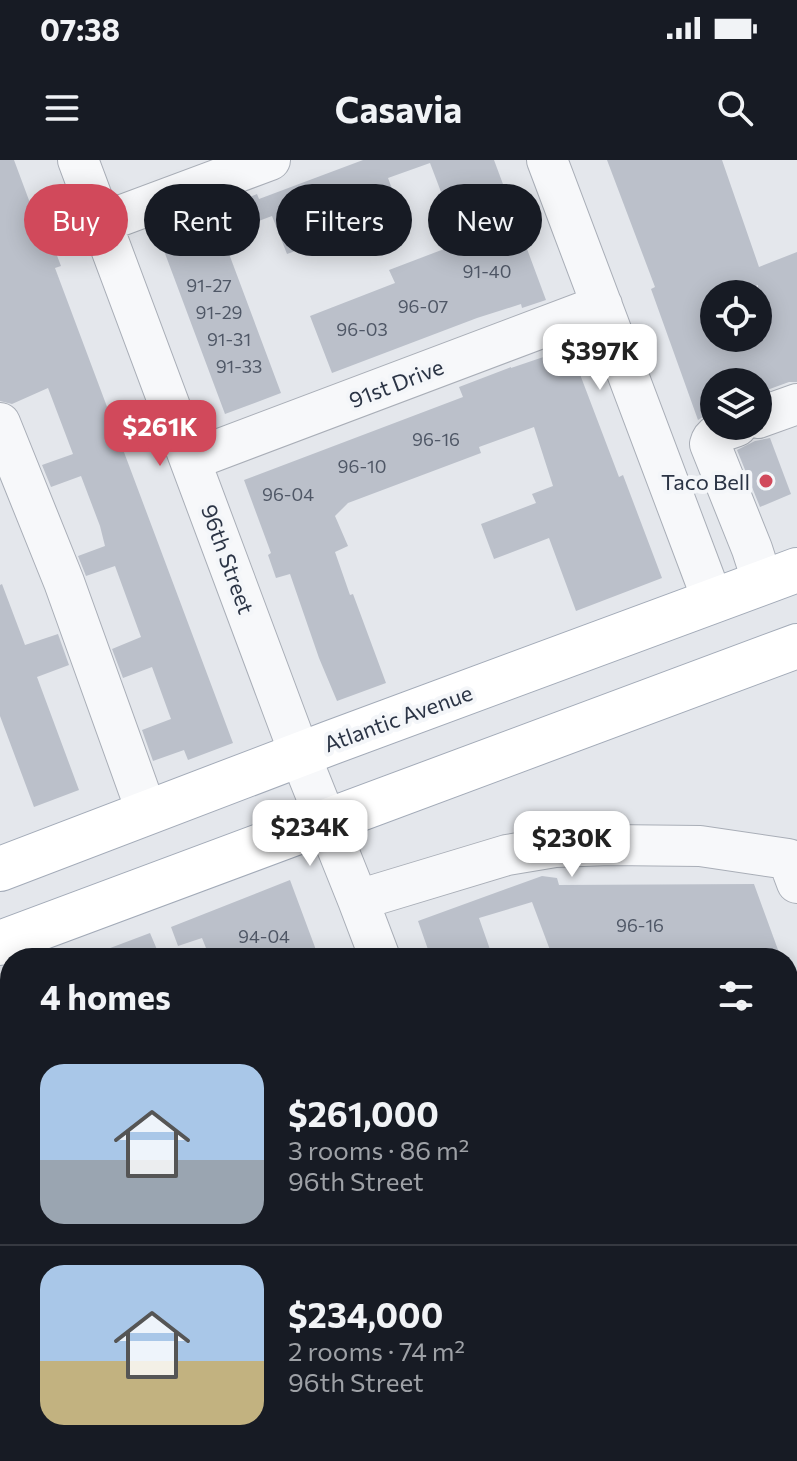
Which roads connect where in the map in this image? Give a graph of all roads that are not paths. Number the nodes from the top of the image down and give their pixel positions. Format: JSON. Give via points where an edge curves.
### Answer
{"nodes":[{"id":1,"x":78,"y":160,"type":"edge"},
{"id":2,"x":270,"y":160,"type":"edge"},
{"id":3,"x":547,"y":160,"type":"edge"},
{"id":4,"x":87,"y":184,"type":"edge"},
{"id":5,"x":128,"y":213,"type":"edge"},
{"id":6,"x":114,"y":256,"type":"edge"},
{"id":7,"x":602,"y":305,"type":"junction"},
{"id":8,"x":797,"y":404,"type":"edge"},
{"id":9,"x":772,"y":413,"type":"edge"},
{"id":10,"x":0,"y":423,"type":"edge"},
{"id":11,"x":711,"y":440,"type":"edge"},
{"id":12,"x":191,"y":460,"type":"junction"},
{"id":13,"x":780,"y":576,"type":"edge"},
{"id":14,"x":713,"y":601,"type":"junction"},
{"id":15,"x":797,"y":646,"type":"edge"},
{"id":16,"x":300,"y":755,"type":"junction"},
{"id":17,"x":147,"y":813,"type":"junction"},
{"id":18,"x":325,"y":821,"type":"junction"},
{"id":19,"x":2,"y":863,"type":"edge"},
{"id":20,"x":793,"y":871,"type":"edge"},
{"id":21,"x":358,"y":900,"type":"junction"},
{"id":22,"x":25,"y":944,"type":"edge"},
{"id":23,"x":376,"y":948,"type":"edge"}],
"edges":[{"from":1,"to":4,"type":"street","name":"96th Street"},
{"from":2,"to":5,"type":"street"},
{"from":3,"to":7,"type":"street"},
{"from":6,"to":12,"type":"street","name":"96th Street"},
{"from":7,"to":12,"type":"street","name":"91st Drive"},
{"from":7,"to":14,"type":"street"},
{"from":8,"to":9,"type":"street"},
{"from":10,"to":17,"type":"street"},
{"from":11,"to":13,"type":"street","via":[[752,549]]},
{"from":12,"to":16,"type":"street","name":"96th Street"},
{"from":13,"to":14,"type":"main road","name":"Atlantic Avenue"},
{"from":14,"to":16,"type":"main road","name":"Atlantic Avenue"},
{"from":15,"to":18,"type":"main road"},
{"from":16,"to":17,"type":"main road","name":"Atlantic Avenue"},
{"from":16,"to":18,"type":"street","name":"96th Street"},
{"from":17,"to":19,"type":"main road","name":"Atlantic Avenue"},
{"from":18,"to":21,"type":"street","name":"96th Street"},
{"from":18,"to":22,"type":"main road"},
{"from":20,"to":21,"type":"street","via":[[700,846],[555,847],[507,855]]},
{"from":21,"to":23,"type":"street","name":"96th Street"}]}
